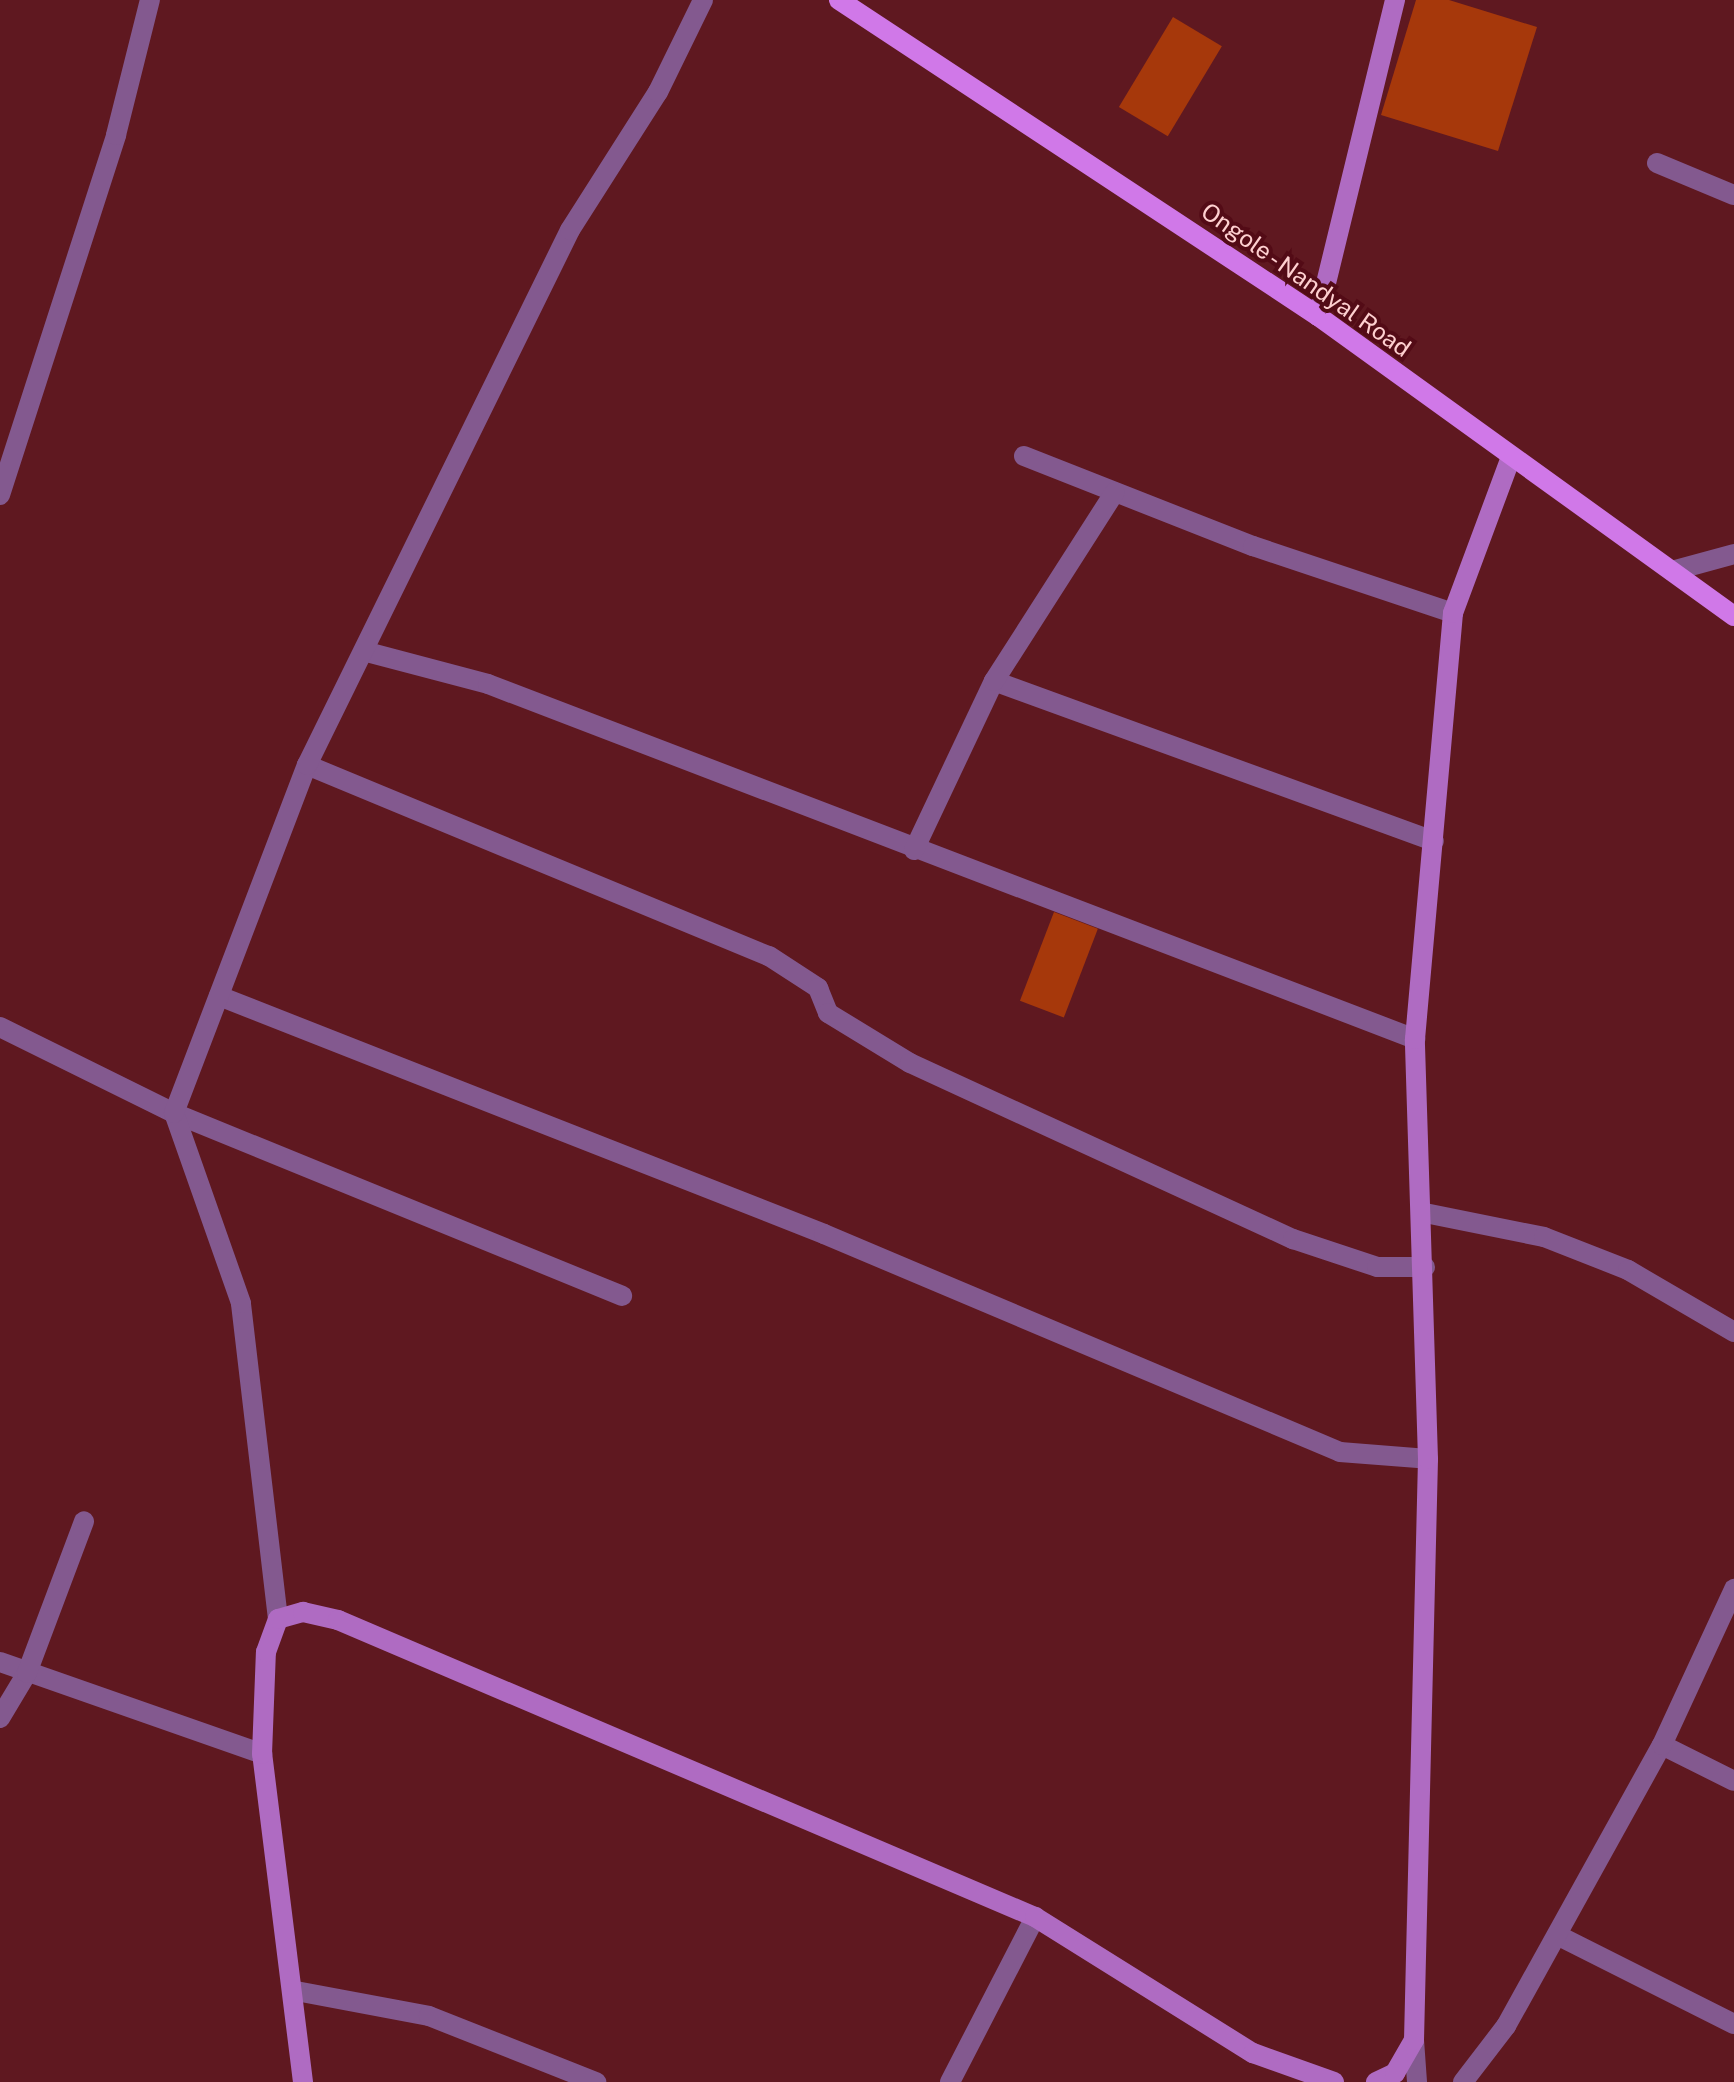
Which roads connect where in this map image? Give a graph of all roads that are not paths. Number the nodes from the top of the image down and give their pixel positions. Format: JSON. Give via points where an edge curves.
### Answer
{"nodes":[{"id":1,"x":150,"y":0,"type":"edge"},
{"id":2,"x":703,"y":0,"type":"edge"},
{"id":3,"x":839,"y":0,"type":"edge"},
{"id":4,"x":1395,"y":0,"type":"edge"},
{"id":5,"x":1657,"y":163,"type":"dead end"},
{"id":6,"x":1734,"y":195,"type":"edge"},
{"id":7,"x":1318,"y":316,"type":"junction"},
{"id":8,"x":1024,"y":456,"type":"dead end"},
{"id":9,"x":1510,"y":460,"type":"junction"},
{"id":10,"x":1115,"y":492,"type":"junction"},
{"id":11,"x":0,"y":495,"type":"edge"},
{"id":12,"x":1734,"y":554,"type":"edge"},
{"id":13,"x":1672,"y":571,"type":"junction"},
{"id":14,"x":1453,"y":613,"type":"junction"},
{"id":15,"x":1734,"y":616,"type":"edge"},
{"id":16,"x":367,"y":652,"type":"junction"},
{"id":17,"x":994,"y":681,"type":"junction"},
{"id":18,"x":307,"y":765,"type":"junction"},
{"id":19,"x":1434,"y":841,"type":"junction"},
{"id":20,"x":914,"y":850,"type":"junction"},
{"id":21,"x":219,"y":996,"type":"junction"},
{"id":22,"x":0,"y":1027,"type":"edge"},
{"id":23,"x":1415,"y":1039,"type":"junction"},
{"id":24,"x":174,"y":1113,"type":"junction"},
{"id":25,"x":1425,"y":1213,"type":"junction"},
{"id":26,"x":1425,"y":1267,"type":"junction"},
{"id":27,"x":622,"y":1296,"type":"dead end"},
{"id":28,"x":1734,"y":1332,"type":"edge"},
{"id":29,"x":1428,"y":1459,"type":"junction"},
{"id":30,"x":84,"y":1521,"type":"dead end"},
{"id":31,"x":1734,"y":1589,"type":"edge"},
{"id":32,"x":278,"y":1619,"type":"junction"},
{"id":33,"x":0,"y":1662,"type":"edge"},
{"id":34,"x":27,"y":1673,"type":"junction"},
{"id":35,"x":0,"y":1718,"type":"edge"},
{"id":36,"x":1662,"y":1745,"type":"junction"},
{"id":37,"x":262,"y":1754,"type":"junction"},
{"id":38,"x":1734,"y":1781,"type":"edge"},
{"id":39,"x":1035,"y":1917,"type":"junction"},
{"id":40,"x":1557,"y":1935,"type":"junction"},
{"id":41,"x":296,"y":1991,"type":"junction"},
{"id":42,"x":1734,"y":2024,"type":"edge"},
{"id":43,"x":1414,"y":2040,"type":"junction"},
{"id":44,"x":303,"y":2082,"type":"edge"},
{"id":45,"x":596,"y":2082,"type":"edge"},
{"id":46,"x":950,"y":2082,"type":"edge"},
{"id":47,"x":1334,"y":2082,"type":"edge"},
{"id":48,"x":1376,"y":2082,"type":"edge"},
{"id":49,"x":1417,"y":2082,"type":"edge"},
{"id":50,"x":1463,"y":2082,"type":"edge"}],
"edges":[{"from":1,"to":11,"type":"street","via":[[116,135]]},
{"from":2,"to":16,"type":"street","via":[[658,92],[570,230]]},
{"from":3,"to":7,"type":"main road","name":"Ongole - Nandyal Road"},
{"from":4,"to":7,"type":"main road"},
{"from":5,"to":6,"type":"street"},
{"from":7,"to":9,"type":"main road","name":"Ongole - Nandyal Road"},
{"from":8,"to":10,"type":"street"},
{"from":9,"to":13,"type":"main road","name":"Ongole - Nandyal Road"},
{"from":9,"to":14,"type":"main road"},
{"from":10,"to":14,"type":"street"},
{"from":10,"to":17,"type":"street"},
{"from":12,"to":13,"type":"street"},
{"from":13,"to":15,"type":"main road","name":"Ongole - Nandyal Road"},
{"from":14,"to":19,"type":"main road"},
{"from":16,"to":18,"type":"street"},
{"from":16,"to":20,"type":"street","via":[[488,684]]},
{"from":17,"to":19,"type":"street"},
{"from":17,"to":20,"type":"street"},
{"from":18,"to":21,"type":"street"},
{"from":18,"to":26,"type":"street","via":[[769,956],[818,988],[828,1013],[910,1063],[1293,1239],[1377,1267]]},
{"from":19,"to":23,"type":"main road"},
{"from":20,"to":23,"type":"street"},
{"from":21,"to":24,"type":"street"},
{"from":21,"to":29,"type":"street","via":[[824,1234],[1340,1452]]},
{"from":22,"to":24,"type":"street"},
{"from":23,"to":25,"type":"main road"},
{"from":24,"to":27,"type":"street"},
{"from":24,"to":32,"type":"street","via":[[241,1303]]},
{"from":25,"to":26,"type":"main road"},
{"from":25,"to":28,"type":"street","via":[[1544,1237],[1628,1270]]},
{"from":26,"to":29,"type":"main road"},
{"from":29,"to":43,"type":"main road"},
{"from":30,"to":34,"type":"street"},
{"from":31,"to":36,"type":"street"},
{"from":32,"to":37,"type":"main road","via":[[266,1652]]},
{"from":32,"to":39,"type":"main road","via":[[303,1612],[338,1620]]},
{"from":33,"to":34,"type":"street"},
{"from":34,"to":35,"type":"street"},
{"from":34,"to":37,"type":"street"},
{"from":36,"to":38,"type":"street"},
{"from":36,"to":40,"type":"street"},
{"from":37,"to":41,"type":"main road"},
{"from":39,"to":46,"type":"street"},
{"from":39,"to":47,"type":"main road","via":[[1253,2053]]},
{"from":40,"to":42,"type":"street"},
{"from":40,"to":50,"type":"street","via":[[1506,2026]]},
{"from":41,"to":44,"type":"main road"},
{"from":41,"to":45,"type":"street","via":[[429,2016]]},
{"from":43,"to":48,"type":"main road","via":[[1395,2073]]},
{"from":43,"to":49,"type":"street"}]}
